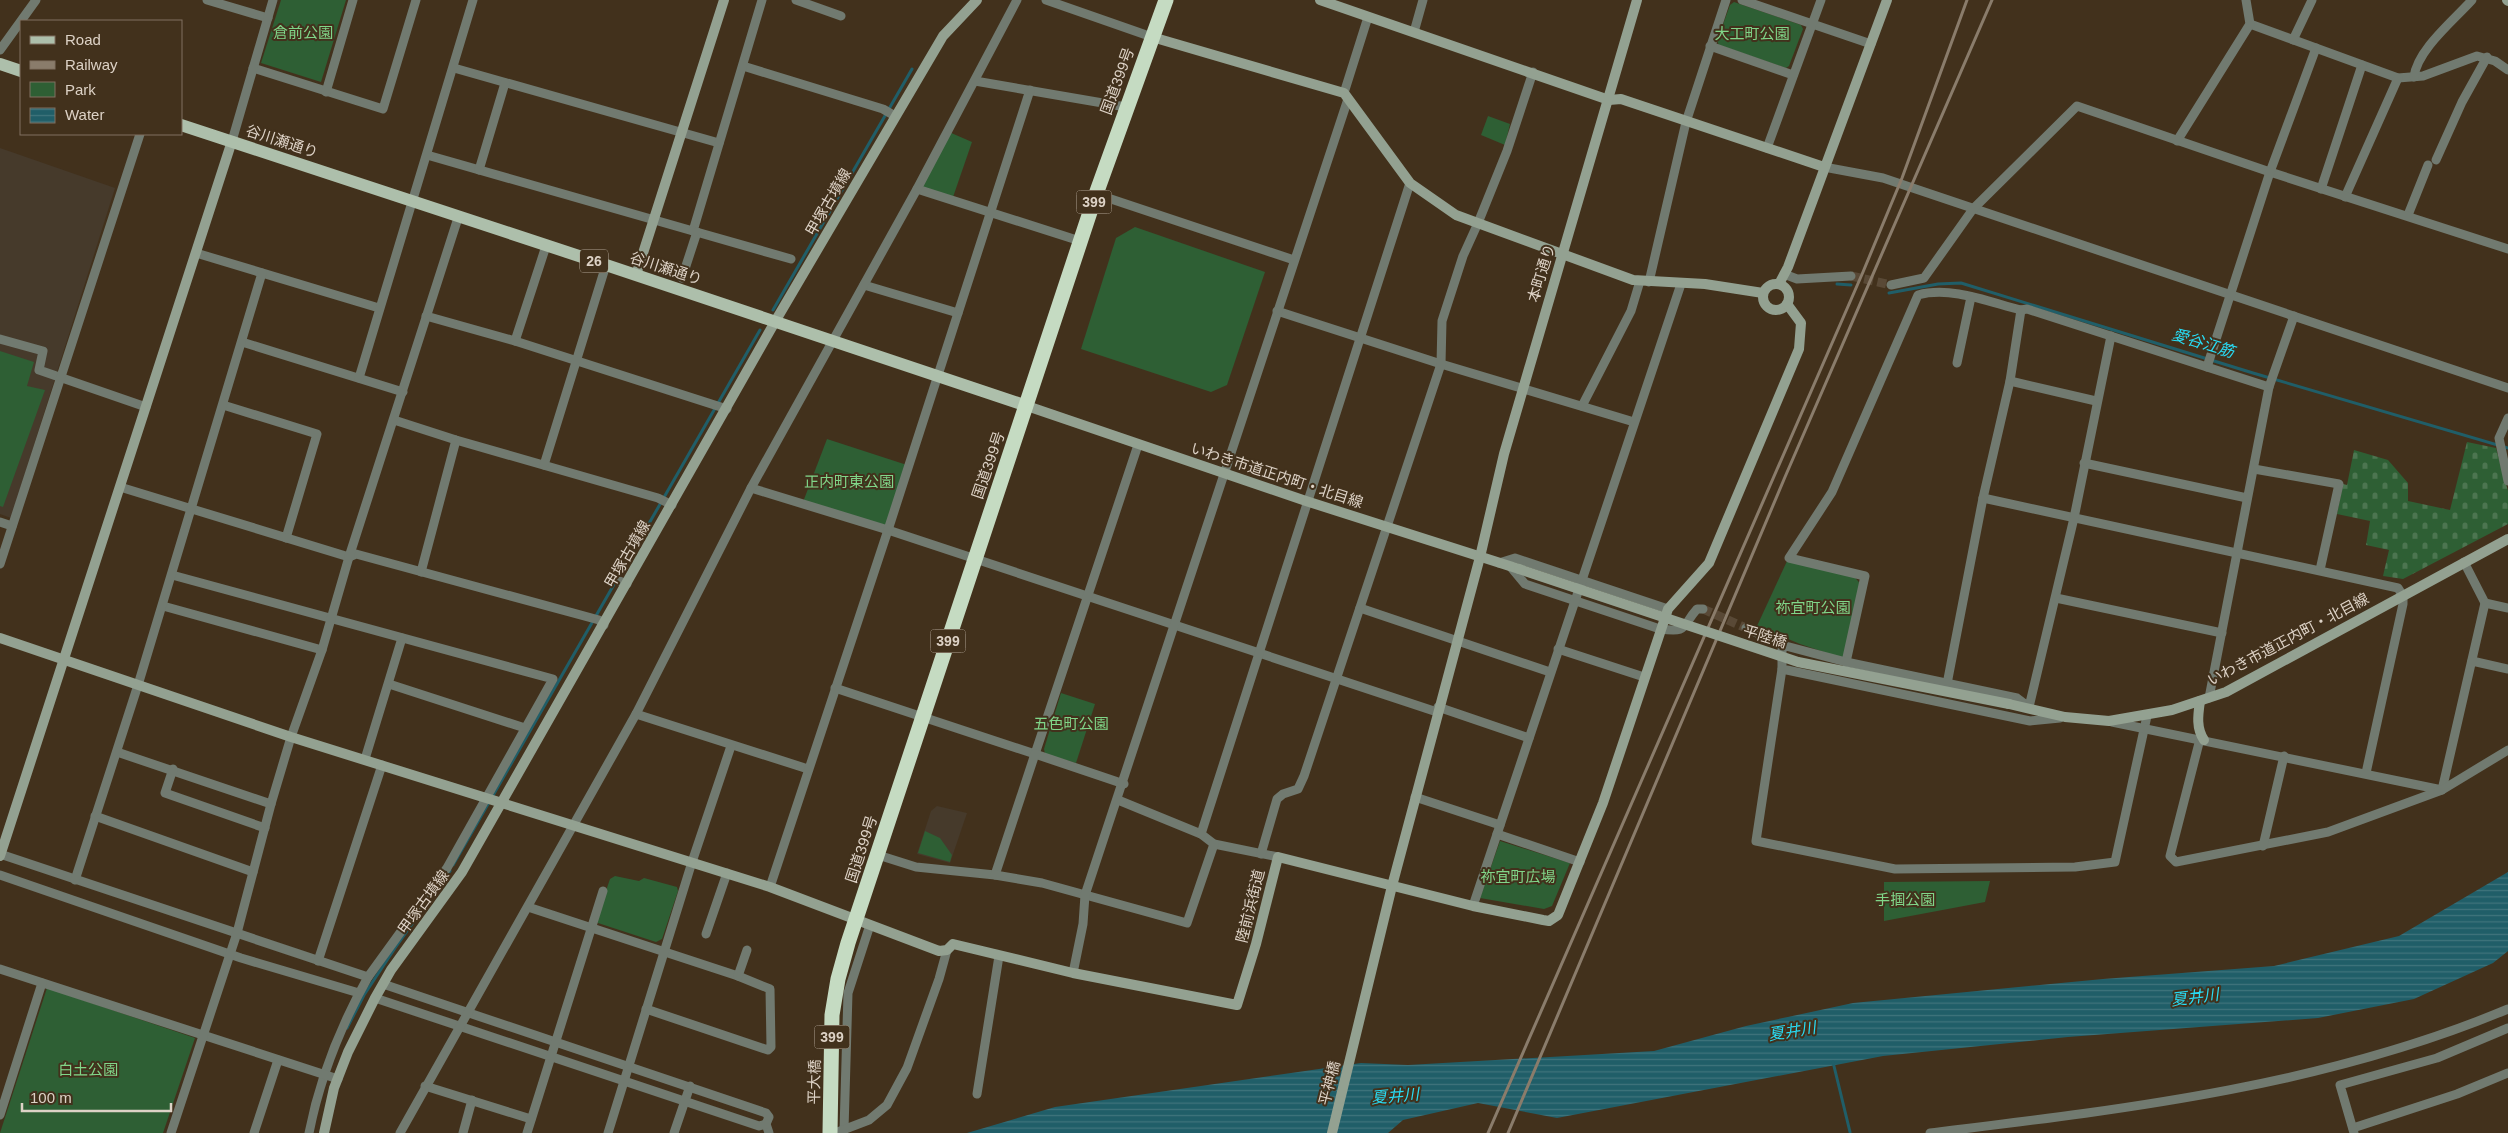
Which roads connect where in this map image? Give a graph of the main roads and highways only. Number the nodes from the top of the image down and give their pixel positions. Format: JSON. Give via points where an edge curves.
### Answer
{"nodes":[{"id":1,"x":1166,"y":0,"type":"edge"},
{"id":2,"x":0,"y":64,"type":"edge"},
{"id":3,"x":20,"y":71,"type":"edge"},
{"id":4,"x":182,"y":124,"type":"edge"},
{"id":5,"x":1027,"y":406,"type":"junction"},
{"id":6,"x":848,"y":942,"type":"joint"},
{"id":7,"x":837,"y":1132,"type":"edge"}],
"edges":[{"from":1,"to":5,"type":"highway","name":"国道399号","number":"399","via":[[1096,194]]},
{"from":2,"to":3,"type":"main road"},
{"from":4,"to":5,"type":"main road","name":"谷川瀬通り","number":"26"},
{"from":5,"to":6,"type":"highway","name":"国道399号","number":"399","via":[[878,855],[863,922]]},
{"from":6,"to":7,"type":"highway","name":"平大橋","number":"399","via":[[832,1016]]}]}
